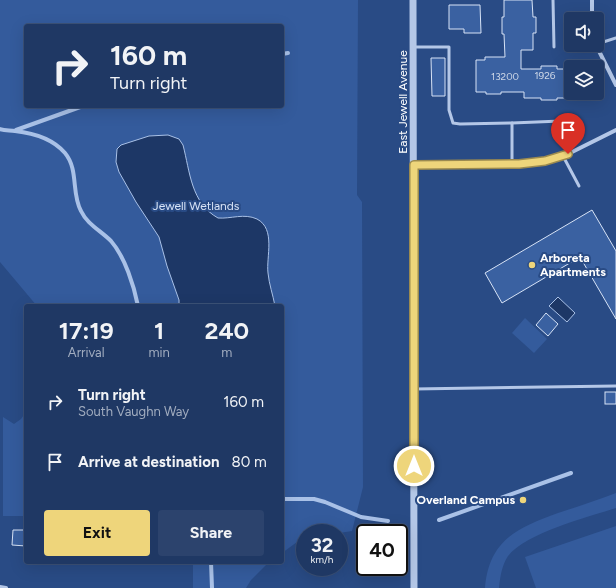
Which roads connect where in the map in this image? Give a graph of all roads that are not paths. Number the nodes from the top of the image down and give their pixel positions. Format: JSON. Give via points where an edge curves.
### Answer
{"nodes":[{"id":1,"x":413,"y":0,"type":"edge"},
{"id":2,"x":553,"y":0,"type":"edge"},
{"id":3,"x":592,"y":0,"type":"edge"},
{"id":4,"x":592,"y":12,"type":"edge"},
{"id":5,"x":616,"y":38,"type":"edge"},
{"id":6,"x":604,"y":42,"type":"edge"},
{"id":7,"x":413,"y":47,"type":"junction"},
{"id":8,"x":554,"y":47,"type":"dead end"},
{"id":9,"x":600,"y":52,"type":"edge"},
{"id":10,"x":616,"y":84,"type":"edge"},
{"id":11,"x":561,"y":121,"type":"dead end"},
{"id":12,"x":512,"y":123,"type":"junction"},
{"id":13,"x":616,"y":130,"type":"edge"},
{"id":14,"x":563,"y":156,"type":"junction"},
{"id":15,"x":512,"y":164,"type":"junction"},
{"id":16,"x":414,"y":165,"type":"junction"},
{"id":17,"x":579,"y":186,"type":"dead end"},
{"id":18,"x":616,"y":386,"type":"edge"},
{"id":19,"x":414,"y":389,"type":"junction"},
{"id":20,"x":0,"y":587,"type":"edge"},
{"id":21,"x":6,"y":588,"type":"edge"},
{"id":22,"x":414,"y":588,"type":"edge"}],
"edges":[{"from":1,"to":7,"type":"street","name":"East Jewell Avenue"},
{"from":2,"to":8,"type":"lane"},
{"from":3,"to":4,"type":"street"},
{"from":5,"to":6,"type":"lane"},
{"from":7,"to":12,"type":"lane","via":[[448,47],[449,110],[453,124]]},
{"from":7,"to":16,"type":"street","name":"East Jewell Avenue"},
{"from":9,"to":10,"type":"street"},
{"from":11,"to":12,"type":"lane"},
{"from":12,"to":15,"type":"lane"},
{"from":13,"to":14,"type":"street"},
{"from":14,"to":15,"type":"street","via":[[545,161]]},
{"from":14,"to":17,"type":"lane"},
{"from":15,"to":16,"type":"street"},
{"from":16,"to":19,"type":"street","name":"East Jewell Avenue"},
{"from":18,"to":19,"type":"lane"},
{"from":19,"to":22,"type":"street","name":"East Jewell Avenue"},
{"from":20,"to":21,"type":"street"}]}
